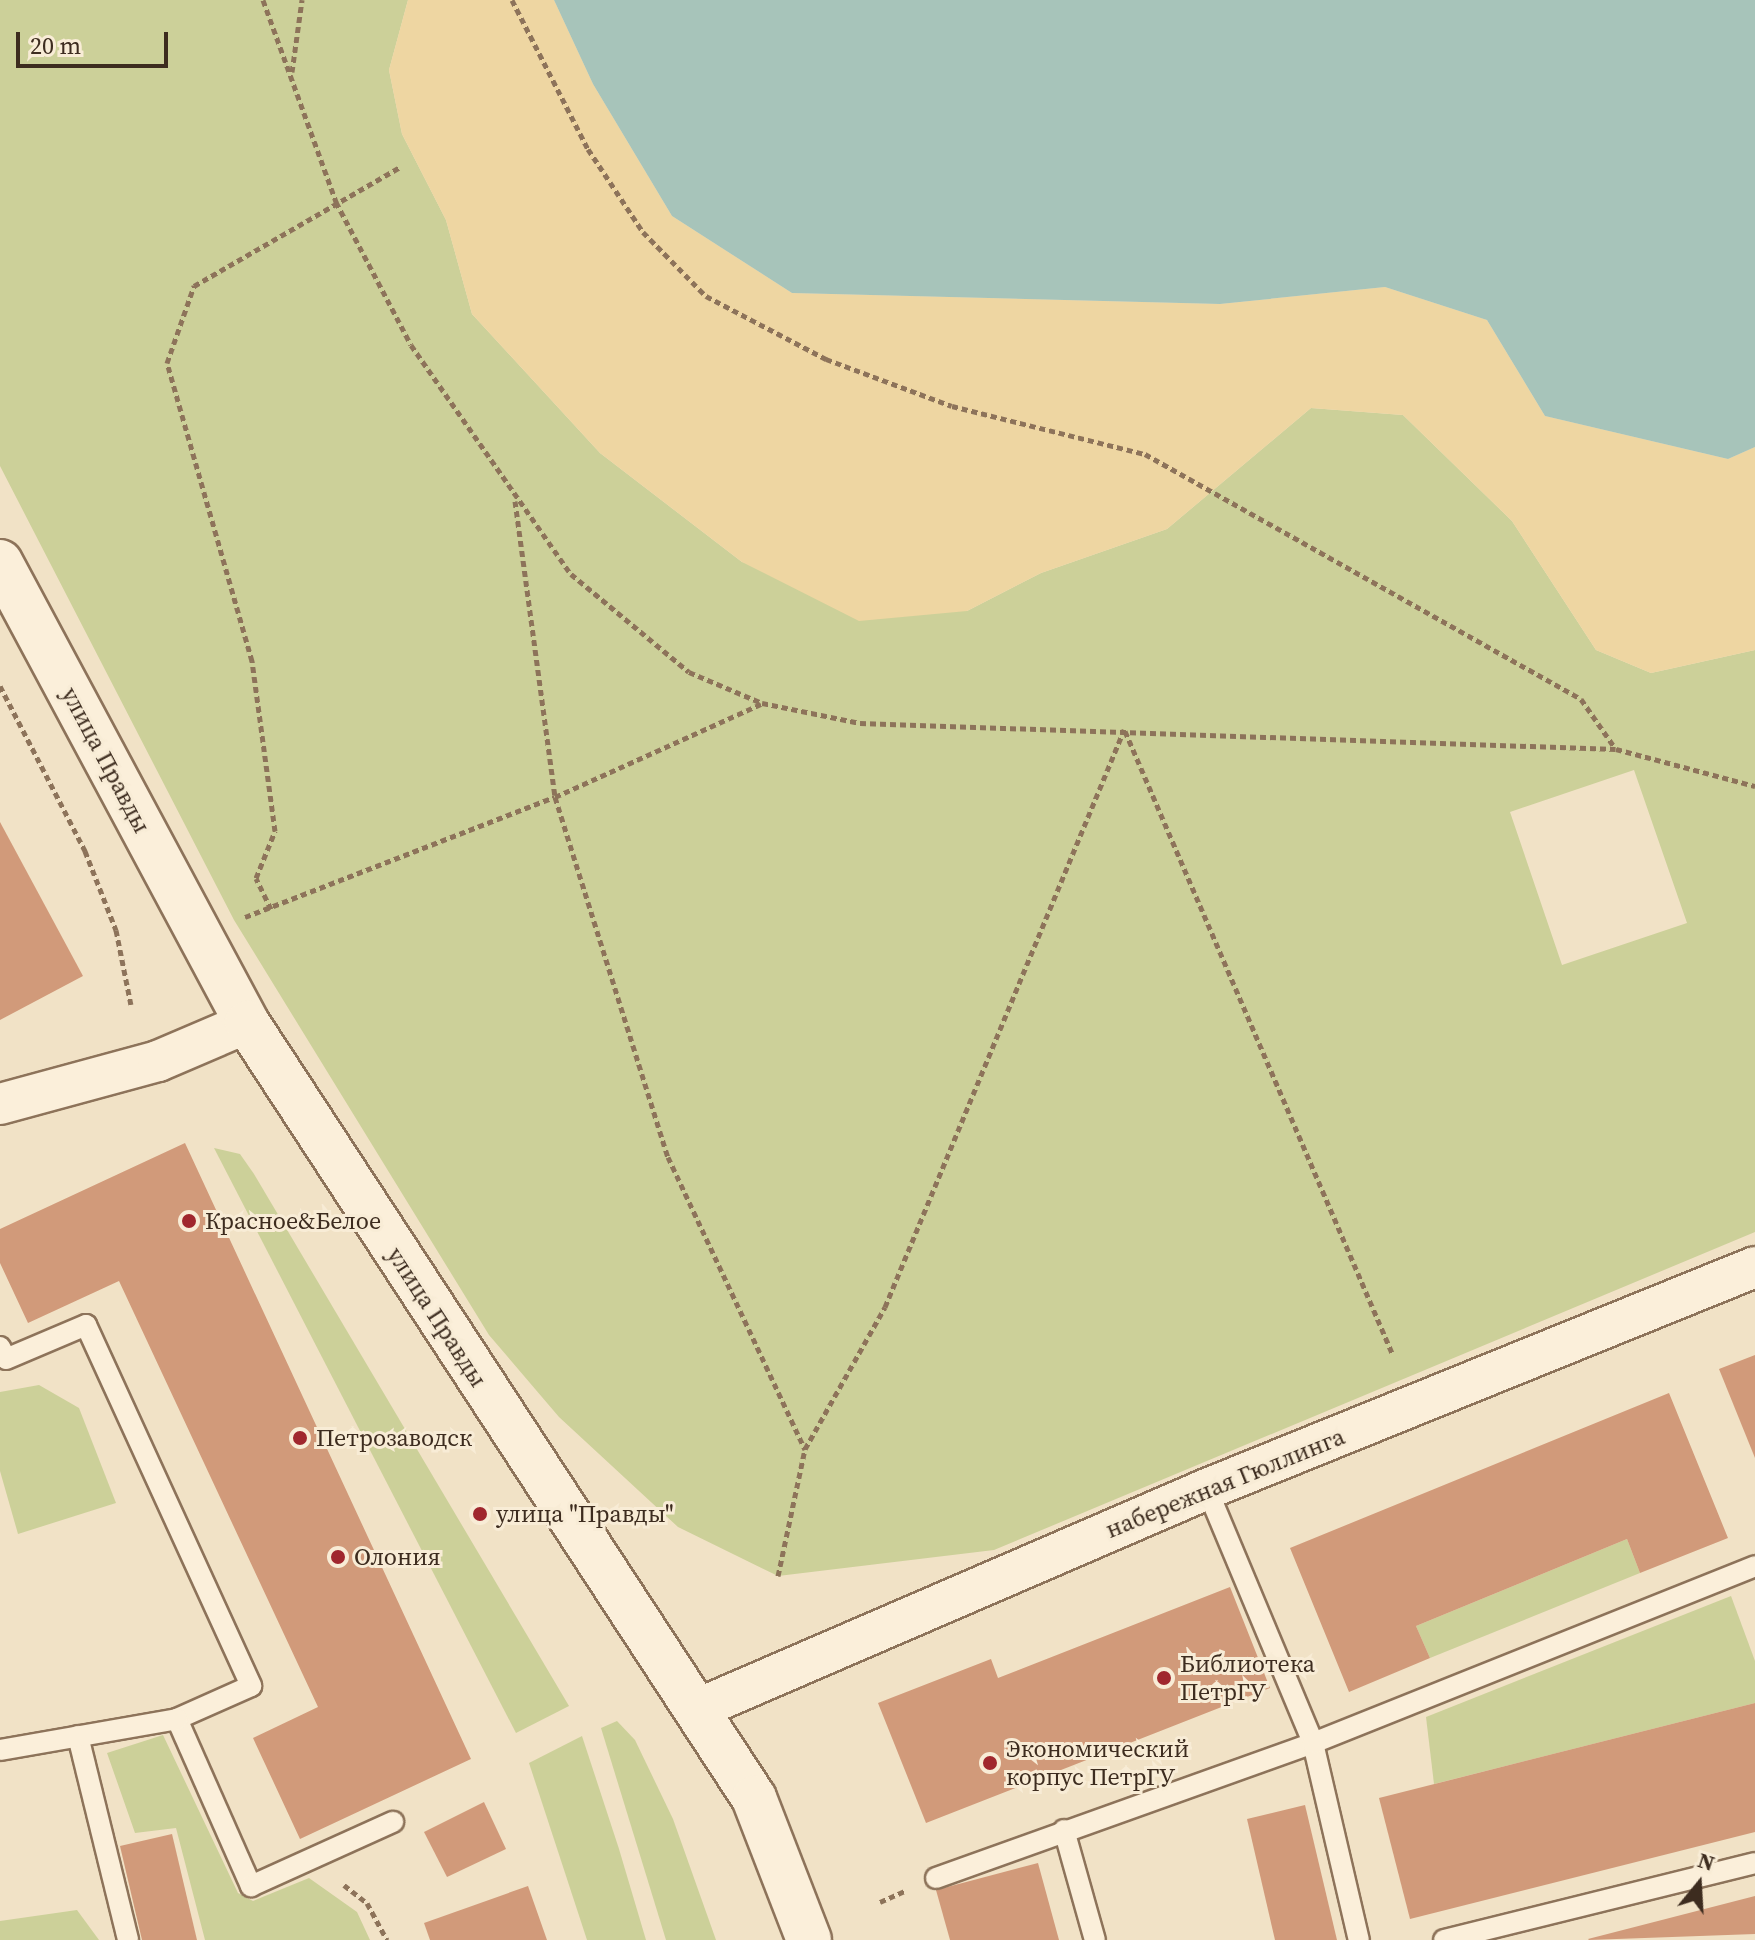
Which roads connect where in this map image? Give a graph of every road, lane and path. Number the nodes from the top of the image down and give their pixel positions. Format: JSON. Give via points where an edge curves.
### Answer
{"nodes":[{"id":1,"x":263,"y":0,"type":"edge"},
{"id":2,"x":302,"y":0,"type":"edge"},
{"id":3,"x":512,"y":0,"type":"edge"},
{"id":4,"x":292,"y":73,"type":"junction"},
{"id":5,"x":400,"y":167,"type":"dead end"},
{"id":6,"x":336,"y":202,"type":"junction"},
{"id":7,"x":515,"y":500,"type":"junction"},
{"id":8,"x":0,"y":562,"type":"edge"},
{"id":9,"x":0,"y":686,"type":"edge"},
{"id":10,"x":762,"y":703,"type":"junction"},
{"id":11,"x":1124,"y":730,"type":"junction"},
{"id":12,"x":1616,"y":749,"type":"junction"},
{"id":13,"x":1755,"y":786,"type":"edge"},
{"id":14,"x":555,"y":797,"type":"junction"},
{"id":15,"x":271,"y":909,"type":"junction"},
{"id":16,"x":234,"y":920,"type":"dead end"},
{"id":17,"x":131,"y":1005,"type":"dead end"},
{"id":18,"x":247,"y":1023,"type":"junction"},
{"id":19,"x":0,"y":1104,"type":"edge"},
{"id":20,"x":1755,"y":1267,"type":"edge"},
{"id":21,"x":0,"y":1347,"type":"edge"},
{"id":22,"x":1393,"y":1355,"type":"dead end"},
{"id":23,"x":805,"y":1449,"type":"junction"},
{"id":24,"x":1207,"y":1489,"type":"junction"},
{"id":25,"x":1755,"y":1566,"type":"edge"},
{"id":26,"x":778,"y":1576,"type":"dead end"},
{"id":27,"x":700,"y":1708,"type":"junction"},
{"id":28,"x":177,"y":1719,"type":"junction"},
{"id":29,"x":78,"y":1736,"type":"junction"},
{"id":30,"x":1313,"y":1743,"type":"junction"},
{"id":31,"x":0,"y":1750,"type":"edge"},
{"id":32,"x":393,"y":1822,"type":"dead end"},
{"id":33,"x":1064,"y":1830,"type":"junction"},
{"id":34,"x":313,"y":1859,"type":"junction"},
{"id":35,"x":1755,"y":1863,"type":"edge"},
{"id":36,"x":936,"y":1878,"type":"dead end"},
{"id":37,"x":128,"y":1940,"type":"edge"},
{"id":38,"x":387,"y":1940,"type":"edge"},
{"id":39,"x":809,"y":1940,"type":"edge"},
{"id":40,"x":1095,"y":1940,"type":"edge"},
{"id":41,"x":1359,"y":1940,"type":"edge"},
{"id":42,"x":1444,"y":1940,"type":"edge"}],
"edges":[{"from":1,"to":4,"type":"path"},
{"from":2,"to":4,"type":"path"},
{"from":3,"to":12,"type":"path","via":[[588,149],[643,232],[706,296],[826,359],[952,406],[1145,454],[1581,699]]},
{"from":4,"to":6,"type":"path"},
{"from":5,"to":6,"type":"path"},
{"from":6,"to":7,"type":"path","via":[[411,345]]},
{"from":6,"to":15,"type":"path","via":[[194,286],[167,363],[252,661],[275,831],[256,878]]},
{"from":7,"to":10,"type":"path","via":[[571,574],[629,629],[689,672]]},
{"from":7,"to":14,"type":"path"},
{"from":8,"to":18,"type":"main road","name":"улица Правды"},
{"from":9,"to":17,"type":"path","via":[[85,851],[116,930]]},
{"from":10,"to":11,"type":"path","via":[[860,723]]},
{"from":10,"to":14,"type":"path"},
{"from":11,"to":12,"type":"path"},
{"from":11,"to":22,"type":"path"},
{"from":11,"to":23,"type":"path","via":[[885,1307]]},
{"from":12,"to":13,"type":"path"},
{"from":14,"to":15,"type":"path"},
{"from":14,"to":23,"type":"path","via":[[668,1157]]},
{"from":15,"to":16,"type":"path"},
{"from":18,"to":19,"type":"street","via":[[158,1061]]},
{"from":18,"to":27,"type":"main road","name":"улица Правды"},
{"from":20,"to":24,"type":"street","name":"набережная Гюллинга"},
{"from":21,"to":28,"type":"lane","via":[[6,1359],[86,1325],[251,1686]]},
{"from":23,"to":26,"type":"path"},
{"from":24,"to":27,"type":"street","name":"набережная Гюллинга"},
{"from":24,"to":30,"type":"lane"},
{"from":25,"to":30,"type":"lane"},
{"from":27,"to":39,"type":"main road","name":"улица Правды","via":[[754,1798]]},
{"from":28,"to":29,"type":"lane"},
{"from":28,"to":34,"type":"lane","via":[[251,1886]]},
{"from":29,"to":31,"type":"lane"},
{"from":29,"to":37,"type":"lane"},
{"from":30,"to":33,"type":"lane"},
{"from":30,"to":41,"type":"lane"},
{"from":32,"to":34,"type":"lane"},
{"from":33,"to":36,"type":"lane"},
{"from":33,"to":40,"type":"lane"},
{"from":34,"to":38,"type":"path","via":[[367,1903]]},
{"from":35,"to":42,"type":"lane"}]}
